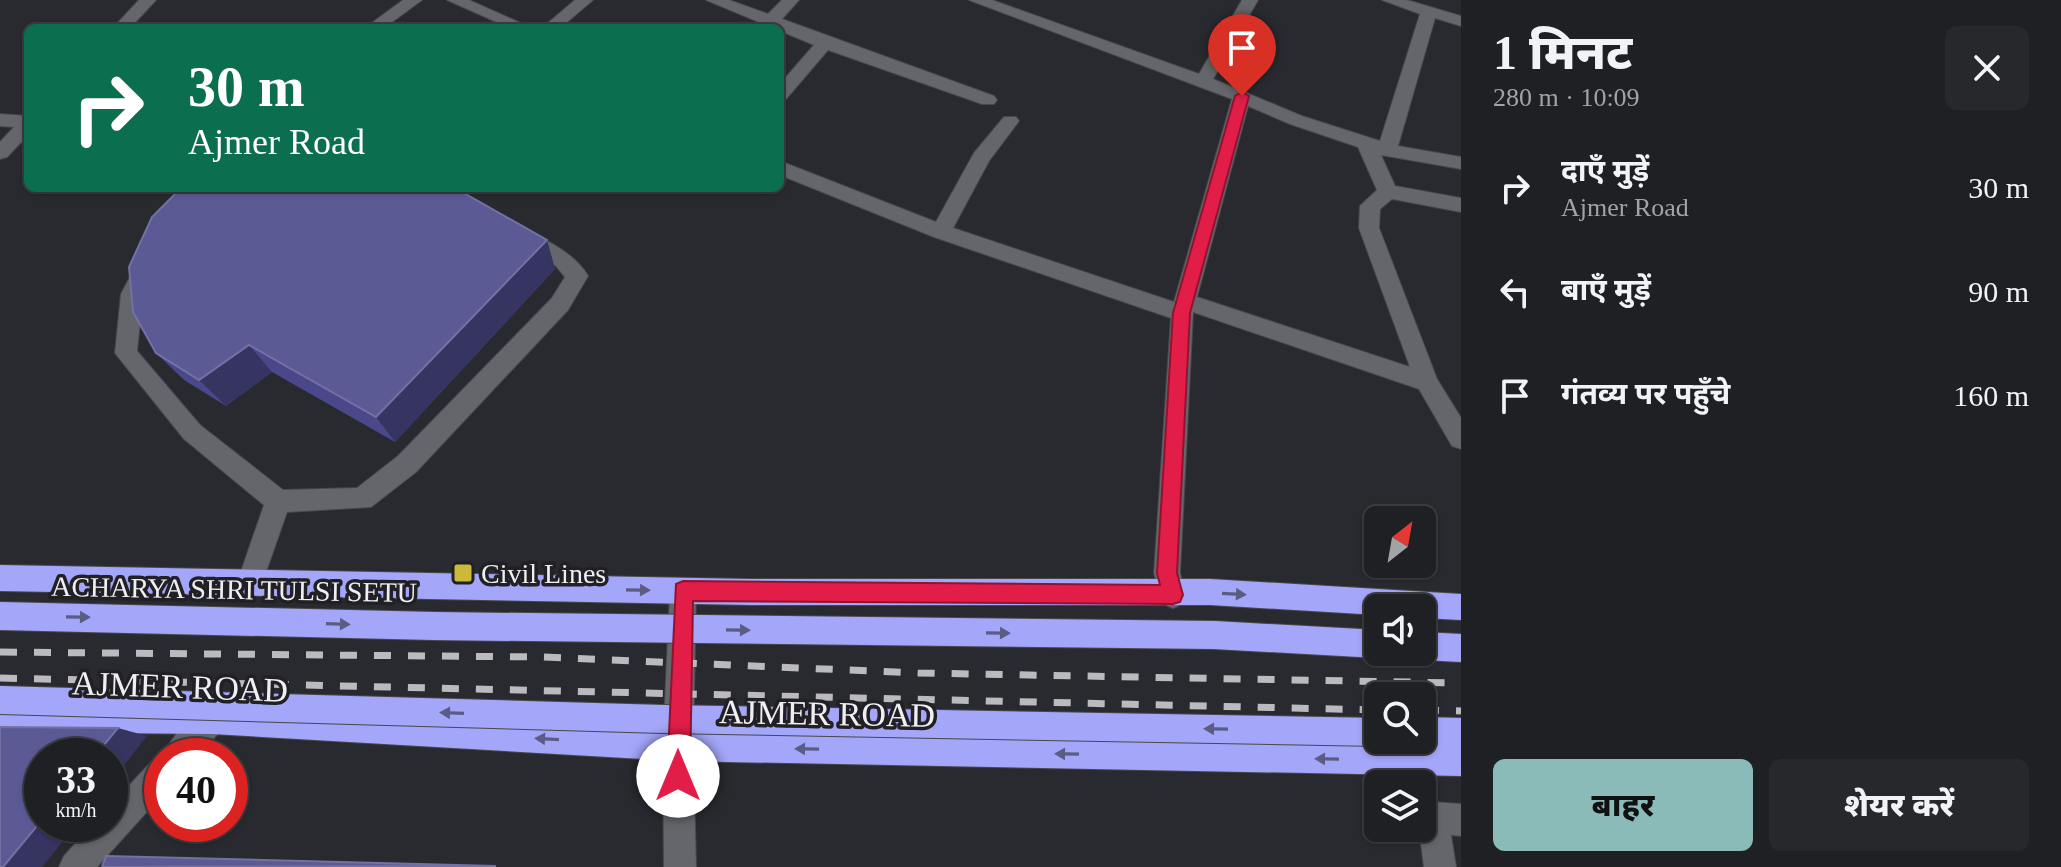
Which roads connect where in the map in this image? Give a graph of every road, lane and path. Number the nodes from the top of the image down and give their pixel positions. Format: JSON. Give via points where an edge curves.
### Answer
{"nodes":[{"id":1,"x":148,"y":0,"type":"edge"},
{"id":2,"x":414,"y":0,"type":"edge"},
{"id":3,"x":455,"y":0,"type":"edge"},
{"id":4,"x":585,"y":0,"type":"edge"},
{"id":5,"x":791,"y":0,"type":"edge"},
{"id":6,"x":977,"y":0,"type":"edge"},
{"id":7,"x":1250,"y":0,"type":"edge"},
{"id":8,"x":1390,"y":0,"type":"edge"},
{"id":9,"x":719,"y":1,"type":"edge"},
{"id":10,"x":1429,"y":11,"type":"junction"},
{"id":11,"x":771,"y":21,"type":"junction"},
{"id":12,"x":1461,"y":21,"type":"edge"},
{"id":13,"x":125,"y":24,"type":"edge"},
{"id":14,"x":379,"y":24,"type":"edge"},
{"id":15,"x":514,"y":24,"type":"edge"},
{"id":16,"x":555,"y":24,"type":"edge"},
{"id":17,"x":778,"y":24,"type":"edge"},
{"id":18,"x":784,"y":26,"type":"edge"},
{"id":19,"x":825,"y":43,"type":"junction"},
{"id":20,"x":1203,"y":82,"type":"junction"},
{"id":21,"x":784,"y":90,"type":"edge"},
{"id":22,"x":1242,"y":96,"type":"junction"},
{"id":23,"x":988,"y":100,"type":"dead end"},
{"id":24,"x":0,"y":120,"type":"edge"},
{"id":25,"x":1010,"y":121,"type":"dead end"},
{"id":26,"x":24,"y":123,"type":"edge"},
{"id":27,"x":24,"y":126,"type":"edge"},
{"id":28,"x":1366,"y":143,"type":"junction"},
{"id":29,"x":1387,"y":150,"type":"junction"},
{"id":30,"x":0,"y":153,"type":"edge"},
{"id":31,"x":1461,"y":163,"type":"edge"},
{"id":32,"x":784,"y":170,"type":"edge"},
{"id":33,"x":1388,"y":192,"type":"junction"},
{"id":34,"x":1461,"y":205,"type":"edge"},
{"id":35,"x":503,"y":226,"type":"edge"},
{"id":36,"x":941,"y":232,"type":"junction"},
{"id":37,"x":152,"y":254,"type":"edge"},
{"id":38,"x":1183,"y":307,"type":"junction"},
{"id":39,"x":1427,"y":382,"type":"junction"},
{"id":40,"x":1461,"y":439,"type":"edge"},
{"id":41,"x":278,"y":501,"type":"junction"},
{"id":42,"x":0,"y":578,"type":"edge"},
{"id":43,"x":250,"y":583,"type":"junction"},
{"id":44,"x":683,"y":591,"type":"junction"},
{"id":45,"x":1173,"y":595,"type":"junction"},
{"id":46,"x":1461,"y":607,"type":"edge"},
{"id":47,"x":0,"y":616,"type":"edge"},
{"id":48,"x":1364,"y":643,"type":"edge"},
{"id":49,"x":1436,"y":647,"type":"edge"},
{"id":50,"x":1461,"y":648,"type":"edge"},
{"id":51,"x":4,"y":718,"type":"edge"},
{"id":52,"x":212,"y":719,"type":"junction"},
{"id":53,"x":1364,"y":732,"type":"edge"},
{"id":54,"x":1436,"y":732,"type":"edge"},
{"id":55,"x":1461,"y":733,"type":"edge"},
{"id":56,"x":195,"y":738,"type":"edge"},
{"id":57,"x":678,"y":746,"type":"junction"},
{"id":58,"x":1461,"y":761,"type":"edge"},
{"id":59,"x":144,"y":792,"type":"edge"},
{"id":60,"x":1461,"y":820,"type":"edge"},
{"id":61,"x":75,"y":867,"type":"edge"},
{"id":62,"x":680,"y":867,"type":"edge"},
{"id":63,"x":1440,"y":867,"type":"edge"}],
"edges":[{"from":1,"to":13,"type":"street"},
{"from":2,"to":14,"type":"street"},
{"from":3,"to":15,"type":"street"},
{"from":4,"to":16,"type":"street"},
{"from":5,"to":11,"type":"street"},
{"from":6,"to":20,"type":"street"},
{"from":7,"to":20,"type":"street"},
{"from":8,"to":10,"type":"street"},
{"from":9,"to":11,"type":"street"},
{"from":10,"to":12,"type":"street"},
{"from":10,"to":29,"type":"street"},
{"from":11,"to":17,"type":"street"},
{"from":18,"to":19,"type":"street"},
{"from":19,"to":21,"type":"street"},
{"from":19,"to":23,"type":"street"},
{"from":20,"to":22,"type":"street"},
{"from":22,"to":28,"type":"street"},
{"from":22,"to":38,"type":"street"},
{"from":24,"to":26,"type":"street"},
{"from":25,"to":36,"type":"street","via":[[981,158]]},
{"from":27,"to":30,"type":"street"},
{"from":28,"to":29,"type":"street"},
{"from":28,"to":33,"type":"street"},
{"from":29,"to":31,"type":"street"},
{"from":32,"to":36,"type":"street"},
{"from":33,"to":34,"type":"street"},
{"from":33,"to":39,"type":"street","via":[[1370,206],[1369,228]]},
{"from":35,"to":41,"type":"street","via":[[563,261],[577,276],[560,304],[407,464],[362,499]]},
{"from":36,"to":38,"type":"street"},
{"from":37,"to":41,"type":"street","via":[[132,294],[126,353],[192,432]]},
{"from":38,"to":39,"type":"street"},
{"from":38,"to":45,"type":"street","via":[[1167,573]]},
{"from":39,"to":40,"type":"street"},
{"from":41,"to":43,"type":"street"},
{"from":42,"to":43,"type":"highway"},
{"from":43,"to":44,"type":"highway","one_way":true},
{"from":44,"to":45,"type":"highway"},
{"from":44,"to":57,"type":"street"},
{"from":45,"to":46,"type":"highway","one_way":true,"via":[[1210,592]]},
{"from":47,"to":48,"type":"highway","name":"ACHARYA SHRI TULSI SETU","one_way":true,"bridge":true,"via":[[1214,635]]},
{"from":49,"to":50,"type":"highway"},
{"from":51,"to":52,"type":"highway","name":"AJMER ROAD"},
{"from":53,"to":51,"type":"highway","one_way":true,"bridge":true,"via":[[679,720]]},
{"from":52,"to":56,"type":"street"},
{"from":57,"to":52,"type":"highway","name":"AJMER ROAD","one_way":true},
{"from":54,"to":55,"type":"highway"},
{"from":58,"to":57,"type":"highway","name":"AJMER ROAD","one_way":true},
{"from":57,"to":62,"type":"street"},
{"from":59,"to":61,"type":"street"},
{"from":60,"to":63,"type":"street","via":[[1433,818]]}]}
